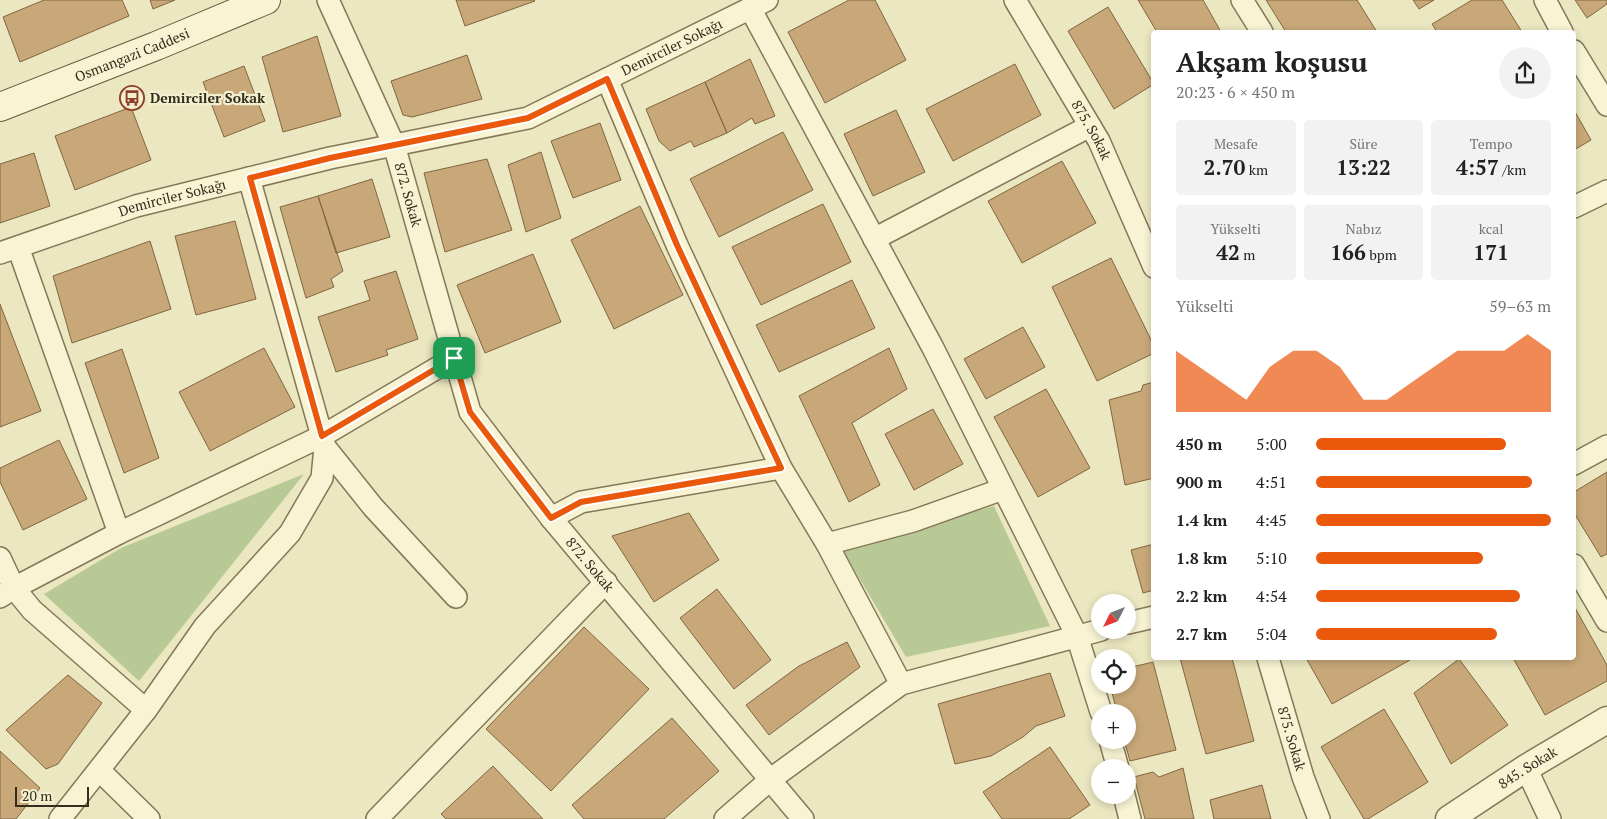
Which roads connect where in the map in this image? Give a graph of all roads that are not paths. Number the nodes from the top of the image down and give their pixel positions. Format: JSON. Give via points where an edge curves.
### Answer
{"nodes":[{"id":1,"x":266,"y":0,"type":"edge"},
{"id":2,"x":328,"y":0,"type":"edge"},
{"id":3,"x":1015,"y":0,"type":"edge"},
{"id":4,"x":1242,"y":0,"type":"edge"},
{"id":5,"x":1545,"y":0,"type":"edge"},
{"id":6,"x":759,"y":4,"type":"edge"},
{"id":7,"x":1261,"y":30,"type":"edge"},
{"id":8,"x":1561,"y":30,"type":"edge"},
{"id":9,"x":1576,"y":54,"type":"edge"},
{"id":10,"x":607,"y":79,"type":"junction"},
{"id":11,"x":1607,"y":105,"type":"edge"},
{"id":12,"x":0,"y":107,"type":"edge"},
{"id":13,"x":1090,"y":126,"type":"junction"},
{"id":14,"x":394,"y":145,"type":"junction"},
{"id":15,"x":250,"y":178,"type":"junction"},
{"id":16,"x":1607,"y":191,"type":"edge"},
{"id":17,"x":1576,"y":205,"type":"edge"},
{"id":18,"x":874,"y":239,"type":"junction"},
{"id":19,"x":9,"y":250,"type":"edge"},
{"id":20,"x":1151,"y":260,"type":"edge"},
{"id":21,"x":454,"y":358,"type":"junction"},
{"id":22,"x":324,"y":442,"type":"junction"},
{"id":23,"x":1607,"y":446,"type":"edge"},
{"id":24,"x":1576,"y":463,"type":"edge"},
{"id":25,"x":781,"y":468,"type":"junction"},
{"id":26,"x":1003,"y":489,"type":"junction"},
{"id":27,"x":551,"y":518,"type":"junction"},
{"id":28,"x":120,"y":533,"type":"junction"},
{"id":29,"x":827,"y":544,"type":"junction"},
{"id":30,"x":0,"y":558,"type":"edge"},
{"id":31,"x":1576,"y":568,"type":"edge"},
{"id":32,"x":606,"y":582,"type":"junction"},
{"id":33,"x":7,"y":593,"type":"edge"},
{"id":34,"x":456,"y":597,"type":"dead end"},
{"id":35,"x":1151,"y":618,"type":"edge"},
{"id":36,"x":1136,"y":621,"type":"edge"},
{"id":37,"x":1607,"y":621,"type":"edge"},
{"id":38,"x":1091,"y":632,"type":"edge"},
{"id":39,"x":1077,"y":636,"type":"junction"},
{"id":40,"x":1269,"y":660,"type":"edge"},
{"id":41,"x":901,"y":684,"type":"junction"},
{"id":42,"x":1098,"y":704,"type":"edge"},
{"id":43,"x":146,"y":710,"type":"junction"},
{"id":44,"x":1607,"y":720,"type":"edge"},
{"id":45,"x":1526,"y":768,"type":"junction"},
{"id":46,"x":99,"y":770,"type":"junction"},
{"id":47,"x":771,"y":779,"type":"junction"},
{"id":48,"x":1126,"y":804,"type":"edge"},
{"id":49,"x":60,"y":819,"type":"edge"},
{"id":50,"x":149,"y":819,"type":"edge"},
{"id":51,"x":377,"y":819,"type":"edge"},
{"id":52,"x":725,"y":819,"type":"edge"},
{"id":53,"x":803,"y":819,"type":"edge"},
{"id":54,"x":1130,"y":819,"type":"edge"},
{"id":55,"x":1319,"y":819,"type":"edge"},
{"id":56,"x":1449,"y":819,"type":"edge"},
{"id":57,"x":1550,"y":819,"type":"edge"}],
"edges":[{"from":1,"to":12,"type":"main road","name":"Osmangazi Caddesi"},
{"from":2,"to":14,"type":"street","name":"872. Sokak"},
{"from":3,"to":13,"type":"street","name":"875. Sokak"},
{"from":4,"to":7,"type":"street"},
{"from":5,"to":8,"type":"street"},
{"from":6,"to":10,"type":"street","name":"Demirciler Sokağı"},
{"from":6,"to":18,"type":"street"},
{"from":9,"to":11,"type":"street"},
{"from":10,"to":14,"type":"street","name":"Demirciler Sokağı","via":[[528,118]]},
{"from":10,"to":25,"type":"street","via":[[677,245]]},
{"from":13,"to":18,"type":"street"},
{"from":13,"to":20,"type":"street","name":"875. Sokak"},
{"from":14,"to":15,"type":"street","name":"Demirciler Sokağı"},
{"from":14,"to":21,"type":"street","name":"872. Sokak"},
{"from":15,"to":19,"type":"street","name":"Demirciler Sokağı","via":[[136,206]]},
{"from":15,"to":22,"type":"street"},
{"from":16,"to":17,"type":"street"},
{"from":18,"to":26,"type":"street"},
{"from":19,"to":28,"type":"street"},
{"from":21,"to":22,"type":"street"},
{"from":21,"to":27,"type":"street","name":"872. Sokak","via":[[470,412]]},
{"from":22,"to":28,"type":"street"},
{"from":22,"to":34,"type":"street","via":[[373,506]]},
{"from":22,"to":43,"type":"street","via":[[322,478],[290,533],[205,626]]},
{"from":23,"to":24,"type":"street"},
{"from":25,"to":27,"type":"street","via":[[581,502]]},
{"from":25,"to":29,"type":"street"},
{"from":26,"to":29,"type":"street","via":[[913,521]]},
{"from":26,"to":39,"type":"street"},
{"from":27,"to":32,"type":"street","name":"872. Sokak"},
{"from":28,"to":33,"type":"street"},
{"from":29,"to":41,"type":"street"},
{"from":30,"to":33,"type":"street"},
{"from":31,"to":37,"type":"street"},
{"from":32,"to":47,"type":"street","name":"872. Sokak"},
{"from":32,"to":51,"type":"street"},
{"from":33,"to":43,"type":"street","via":[[32,610]]},
{"from":35,"to":36,"type":"street"},
{"from":38,"to":39,"type":"street"},
{"from":39,"to":41,"type":"street"},
{"from":39,"to":42,"type":"street"},
{"from":40,"to":55,"type":"street","name":"875. Sokak","via":[[1302,777]]},
{"from":41,"to":47,"type":"street"},
{"from":43,"to":46,"type":"street"},
{"from":44,"to":45,"type":"street","name":"845. Sokak"},
{"from":45,"to":56,"type":"street","name":"845. Sokak"},
{"from":45,"to":57,"type":"street"},
{"from":46,"to":49,"type":"street"},
{"from":46,"to":50,"type":"street"},
{"from":47,"to":52,"type":"street"},
{"from":47,"to":53,"type":"street","name":"872. Sokak"},
{"from":48,"to":54,"type":"street"}]}
